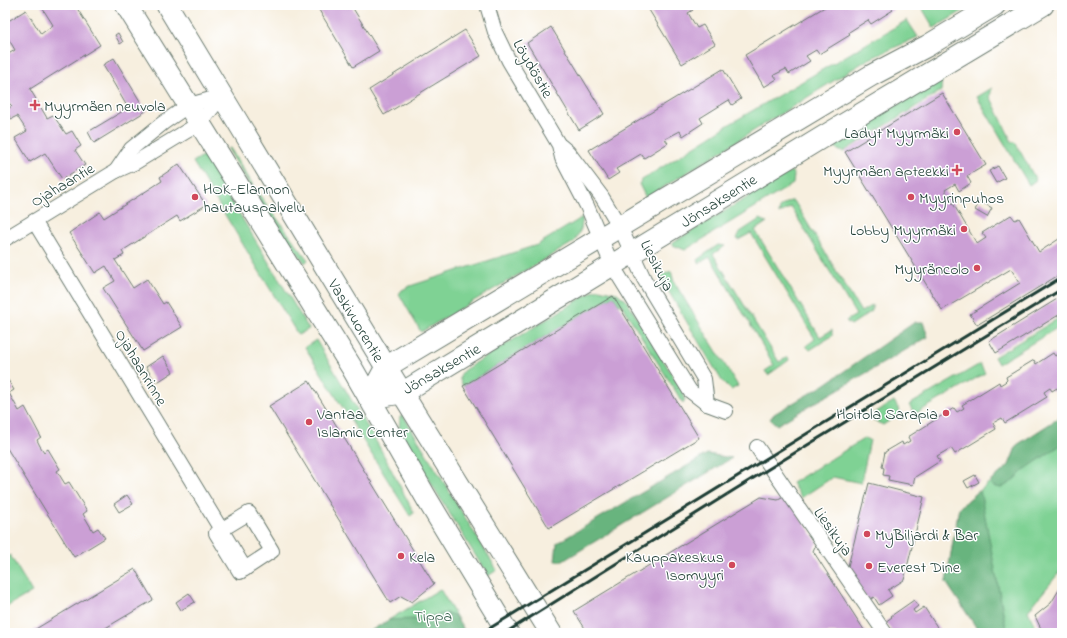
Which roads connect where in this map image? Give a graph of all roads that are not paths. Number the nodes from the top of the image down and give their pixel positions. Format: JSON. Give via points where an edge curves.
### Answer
{"nodes":[{"id":1,"x":126,"y":5,"type":"edge"},
{"id":2,"x":167,"y":5,"type":"edge"},
{"id":3,"x":487,"y":5,"type":"edge"},
{"id":4,"x":995,"y":5,"type":"edge"},
{"id":5,"x":1043,"y":5,"type":"edge"},
{"id":6,"x":222,"y":96,"type":"junction"},
{"id":7,"x":189,"y":105,"type":"junction"},
{"id":8,"x":200,"y":123,"type":"junction"},
{"id":9,"x":559,"y":145,"type":"junction"},
{"id":10,"x":116,"y":170,"type":"junction"},
{"id":11,"x":34,"y":221,"type":"junction"},
{"id":12,"x":620,"y":226,"type":"junction"},
{"id":13,"x":600,"y":238,"type":"junction"},
{"id":14,"x":5,"y":239,"type":"edge"},
{"id":15,"x":632,"y":253,"type":"junction"},
{"id":16,"x":612,"y":265,"type":"junction"},
{"id":17,"x":386,"y":367,"type":"junction"},
{"id":18,"x":402,"y":393,"type":"junction"},
{"id":19,"x":369,"y":398,"type":"junction"},
{"id":20,"x":707,"y":404,"type":"junction"},
{"id":21,"x":726,"y":411,"type":"dead end"},
{"id":22,"x":757,"y":447,"type":"dead end"},
{"id":23,"x":221,"y":530,"type":"junction"},
{"id":24,"x":508,"y":633,"type":"edge"},
{"id":25,"x":550,"y":633,"type":"edge"},
{"id":26,"x":885,"y":633,"type":"edge"}],
"edges":[{"from":1,"to":7,"type":"main road","name":"Vaskivuorentie"},
{"from":2,"to":6,"type":"main road","name":"Vaskivuorentie"},
{"from":3,"to":9,"type":"street","name":"Löydöstie","via":[[495,32],[509,61]]},
{"from":4,"to":12,"type":"main road","name":"Jönsaksentie","via":[[872,75]]},
{"from":5,"to":15,"type":"main road","name":"Jönsaksentie"},
{"from":6,"to":7,"type":"street","name":"Ojahaantie"},
{"from":6,"to":8,"type":"street","name":"Ojahaantie"},
{"from":6,"to":17,"type":"main road","name":"Vaskivuorentie"},
{"from":7,"to":8,"type":"main road","name":"Vaskivuorentie"},
{"from":7,"to":10,"type":"street","name":"Ojahaantie","via":[[131,149]]},
{"from":8,"to":10,"type":"street","name":"Ojahaantie","via":[[136,162]]},
{"from":8,"to":19,"type":"main road","name":"Vaskivuorentie"},
{"from":9,"to":12,"type":"street","name":"Löydöstie","via":[[568,152],[602,197]]},
{"from":9,"to":13,"type":"street","name":"Löydöstie","via":[[562,158]]},
{"from":10,"to":11,"type":"street","name":"Ojahaantie"},
{"from":11,"to":14,"type":"street","name":"Ojahaantie"},
{"from":11,"to":23,"type":"street","name":"Ojahaanrinne"},
{"from":12,"to":13,"type":"main road","name":"Jönsaksentie"},
{"from":12,"to":15,"type":"street","name":"Liesikuja"},
{"from":13,"to":16,"type":"street"},
{"from":13,"to":17,"type":"main road","name":"Jönsaksentie"},
{"from":15,"to":16,"type":"main road","name":"Jönsaksentie"},
{"from":15,"to":20,"type":"street","name":"Liesikuja","via":[[644,279],[704,379]]},
{"from":16,"to":18,"type":"main road","name":"Jönsaksentie"},
{"from":16,"to":20,"type":"street","via":[[690,391]]},
{"from":17,"to":18,"type":"main road","name":"Vaskivuorentie"},
{"from":17,"to":19,"type":"main road","name":"Jönsaksentie"},
{"from":18,"to":19,"type":"main road","name":"Jönsaksentie"},
{"from":18,"to":25,"type":"main road","name":"Vaskivuorentie"},
{"from":19,"to":24,"type":"main road","name":"Vaskivuorentie"},
{"from":20,"to":21,"type":"street"},
{"from":22,"to":26,"type":"street","name":"Liesikuja"},
{"from":23,"to":23,"type":"street","name":"Ojahaanrinne","via":[[245,568],[272,551],[249,513]]}]}
